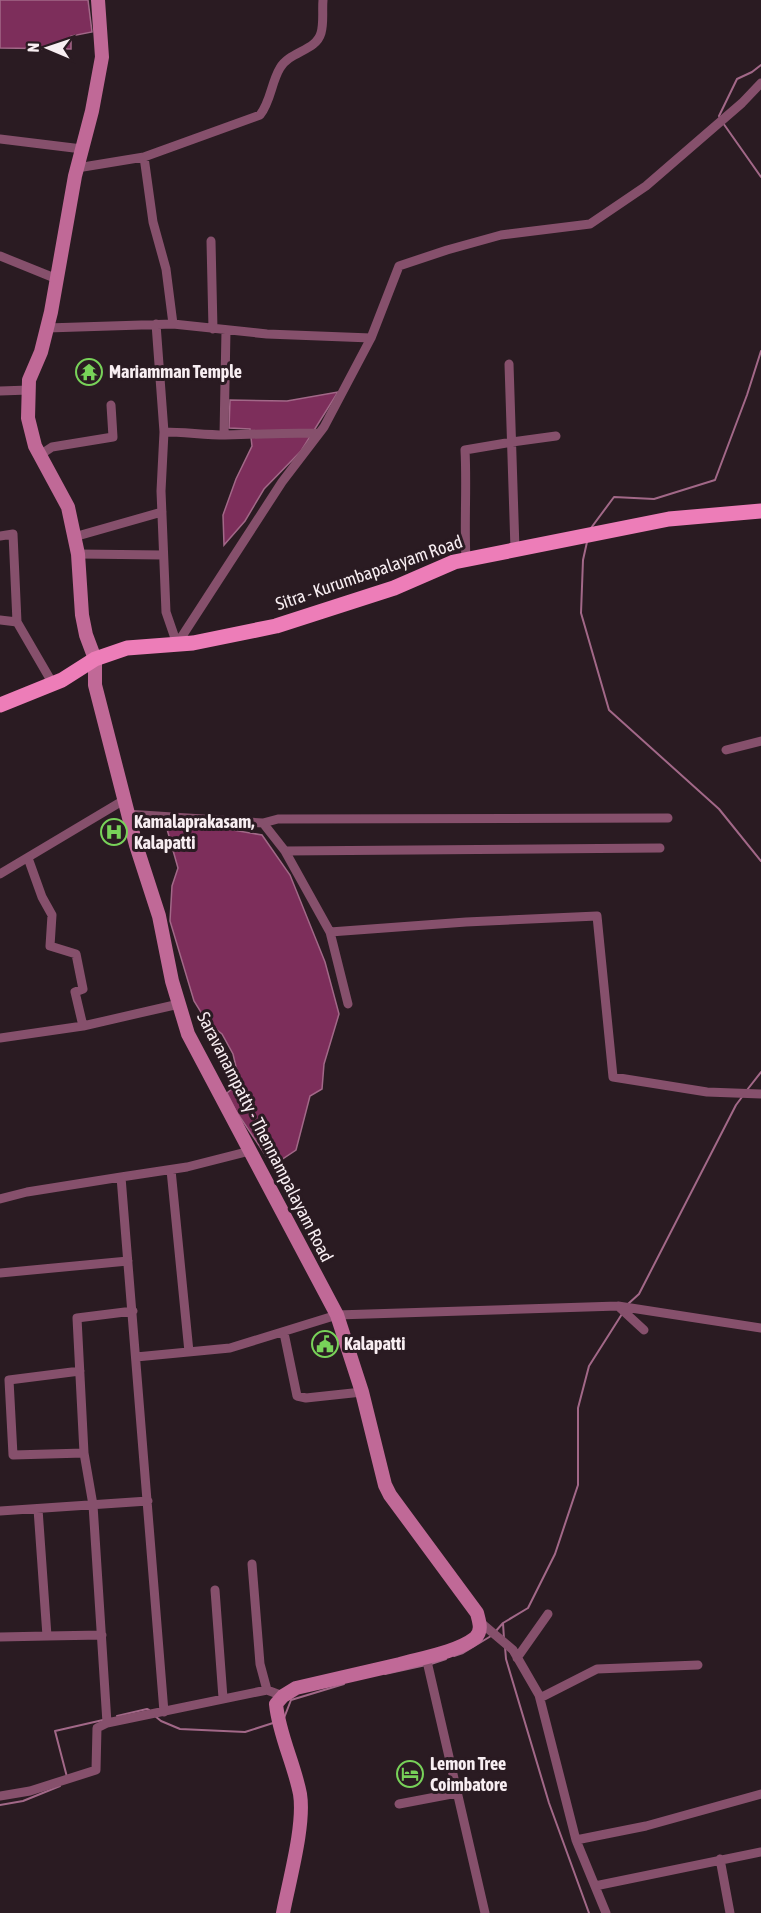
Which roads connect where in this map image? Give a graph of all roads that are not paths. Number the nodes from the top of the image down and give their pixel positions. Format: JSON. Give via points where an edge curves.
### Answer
{"nodes":[{"id":1,"x":98,"y":0,"type":"edge"},
{"id":2,"x":323,"y":0,"type":"edge"},
{"id":3,"x":761,"y":83,"type":"edge"},
{"id":4,"x":0,"y":139,"type":"edge"},
{"id":5,"x":82,"y":149,"type":"junction"},
{"id":6,"x":144,"y":157,"type":"junction"},
{"id":7,"x":77,"y":168,"type":"junction"},
{"id":8,"x":211,"y":242,"type":"dead end"},
{"id":9,"x":0,"y":256,"type":"edge"},
{"id":10,"x":57,"y":279,"type":"junction"},
{"id":11,"x":156,"y":324,"type":"junction"},
{"id":12,"x":173,"y":324,"type":"junction"},
{"id":13,"x":47,"y":328,"type":"junction"},
{"id":14,"x":213,"y":329,"type":"junction"},
{"id":15,"x":226,"y":330,"type":"junction"},
{"id":16,"x":371,"y":338,"type":"junction"},
{"id":17,"x":509,"y":364,"type":"dead end"},
{"id":18,"x":29,"y":390,"type":"junction"},
{"id":19,"x":0,"y":391,"type":"edge"},
{"id":20,"x":111,"y":405,"type":"dead end"},
{"id":21,"x":164,"y":432,"type":"junction"},
{"id":22,"x":319,"y":433,"type":"junction"},
{"id":23,"x":224,"y":435,"type":"junction"},
{"id":24,"x":556,"y":436,"type":"dead end"},
{"id":25,"x":512,"y":442,"type":"junction"},
{"id":26,"x":40,"y":455,"type":"junction"},
{"id":27,"x":761,"y":510,"type":"edge"},
{"id":28,"x":162,"y":513,"type":"junction"},
{"id":29,"x":0,"y":536,"type":"edge"},
{"id":30,"x":74,"y":537,"type":"junction"},
{"id":31,"x":515,"y":549,"type":"junction"},
{"id":32,"x":78,"y":554,"type":"junction"},
{"id":33,"x":163,"y":555,"type":"junction"},
{"id":34,"x":466,"y":559,"type":"junction"},
{"id":35,"x":0,"y":620,"type":"edge"},
{"id":36,"x":17,"y":622,"type":"junction"},
{"id":37,"x":177,"y":644,"type":"junction"},
{"id":38,"x":95,"y":659,"type":"junction"},
{"id":39,"x":53,"y":684,"type":"junction"},
{"id":40,"x":0,"y":705,"type":"edge"},
{"id":41,"x":761,"y":741,"type":"edge"},
{"id":42,"x":726,"y":750,"type":"dead end"},
{"id":43,"x":125,"y":807,"type":"junction"},
{"id":44,"x":668,"y":818,"type":"dead end"},
{"id":45,"x":263,"y":823,"type":"junction"},
{"id":46,"x":660,"y":848,"type":"dead end"},
{"id":47,"x":285,"y":851,"type":"junction"},
{"id":48,"x":28,"y":858,"type":"junction"},
{"id":49,"x":0,"y":874,"type":"edge"},
{"id":50,"x":330,"y":932,"type":"junction"},
{"id":51,"x":179,"y":1004,"type":"junction"},
{"id":52,"x":348,"y":1004,"type":"dead end"},
{"id":53,"x":83,"y":1026,"type":"junction"},
{"id":54,"x":0,"y":1038,"type":"edge"},
{"id":55,"x":761,"y":1094,"type":"edge"},
{"id":56,"x":250,"y":1151,"type":"junction"},
{"id":57,"x":171,"y":1170,"type":"junction"},
{"id":58,"x":121,"y":1177,"type":"junction"},
{"id":59,"x":0,"y":1199,"type":"edge"},
{"id":60,"x":128,"y":1262,"type":"junction"},
{"id":61,"x":0,"y":1273,"type":"edge"},
{"id":62,"x":618,"y":1306,"type":"junction"},
{"id":63,"x":133,"y":1311,"type":"junction"},
{"id":64,"x":337,"y":1315,"type":"junction"},
{"id":65,"x":761,"y":1328,"type":"edge"},
{"id":66,"x":644,"y":1330,"type":"dead end"},
{"id":67,"x":284,"y":1333,"type":"junction"},
{"id":68,"x":189,"y":1352,"type":"junction"},
{"id":69,"x":136,"y":1357,"type":"junction"},
{"id":70,"x":80,"y":1371,"type":"junction"},
{"id":71,"x":362,"y":1392,"type":"junction"},
{"id":72,"x":84,"y":1452,"type":"junction"},
{"id":73,"x":148,"y":1501,"type":"junction"},
{"id":74,"x":93,"y":1505,"type":"junction"},
{"id":75,"x":38,"y":1509,"type":"junction"},
{"id":76,"x":0,"y":1511,"type":"edge"},
{"id":77,"x":252,"y":1564,"type":"dead end"},
{"id":78,"x":215,"y":1590,"type":"dead end"},
{"id":79,"x":548,"y":1614,"type":"dead end"},
{"id":80,"x":484,"y":1625,"type":"junction"},
{"id":81,"x":102,"y":1635,"type":"junction"},
{"id":82,"x":47,"y":1636,"type":"junction"},
{"id":83,"x":0,"y":1637,"type":"edge"},
{"id":84,"x":515,"y":1654,"type":"junction"},
{"id":85,"x":427,"y":1662,"type":"junction"},
{"id":86,"x":698,"y":1665,"type":"dead end"},
{"id":87,"x":267,"y":1690,"type":"junction"},
{"id":88,"x":283,"y":1696,"type":"junction"},
{"id":89,"x":223,"y":1698,"type":"junction"},
{"id":90,"x":540,"y":1698,"type":"junction"},
{"id":91,"x":157,"y":1714,"type":"junction"},
{"id":92,"x":107,"y":1720,"type":"junction"},
{"id":93,"x":458,"y":1793,"type":"junction"},
{"id":94,"x":761,"y":1794,"type":"edge"},
{"id":95,"x":0,"y":1796,"type":"edge"},
{"id":96,"x":399,"y":1804,"type":"dead end"},
{"id":97,"x":576,"y":1840,"type":"junction"},
{"id":98,"x":761,"y":1852,"type":"edge"},
{"id":99,"x":720,"y":1859,"type":"junction"},
{"id":100,"x":595,"y":1886,"type":"junction"},
{"id":101,"x":727,"y":1912,"type":"edge"},
{"id":102,"x":282,"y":1913,"type":"edge"},
{"id":103,"x":485,"y":1913,"type":"edge"},
{"id":104,"x":606,"y":1913,"type":"edge"}],
"edges":[{"from":1,"to":5,"type":"main road","name":"Saravanampatty - Thennampalayam Road","via":[[102,57]]},
{"from":2,"to":6,"type":"street","via":[[321,32],[316,44],[293,54],[280,68],[260,115]]},
{"from":3,"to":16,"type":"street","via":[[646,186],[590,224],[501,235],[399,266]]},
{"from":4,"to":5,"type":"street"},
{"from":5,"to":7,"type":"main road","name":"Saravanampatty - Thennampalayam Road"},
{"from":6,"to":7,"type":"street"},
{"from":6,"to":12,"type":"street"},
{"from":7,"to":10,"type":"main road","name":"Saravanampatty - Thennampalayam Road"},
{"from":8,"to":14,"type":"street"},
{"from":9,"to":10,"type":"street"},
{"from":10,"to":13,"type":"main road","name":"Saravanampatty - Thennampalayam Road"},
{"from":11,"to":12,"type":"street"},
{"from":11,"to":13,"type":"street"},
{"from":11,"to":21,"type":"street"},
{"from":12,"to":14,"type":"street"},
{"from":13,"to":18,"type":"main road","name":"Saravanampatty - Thennampalayam Road"},
{"from":14,"to":15,"type":"street"},
{"from":15,"to":16,"type":"street"},
{"from":15,"to":23,"type":"street"},
{"from":16,"to":22,"type":"street"},
{"from":17,"to":25,"type":"street"},
{"from":18,"to":19,"type":"street"},
{"from":18,"to":26,"type":"main road","name":"Saravanampatty - Thennampalayam Road","via":[[28,418]]},
{"from":20,"to":26,"type":"street","via":[[113,437],[52,447]]},
{"from":21,"to":23,"type":"street"},
{"from":21,"to":28,"type":"street"},
{"from":22,"to":23,"type":"street"},
{"from":22,"to":37,"type":"street","via":[[282,482]]},
{"from":24,"to":25,"type":"street"},
{"from":25,"to":31,"type":"street"},
{"from":25,"to":34,"type":"street","via":[[465,450]]},
{"from":26,"to":30,"type":"main road","name":"Saravanampatty - Thennampalayam Road","via":[[68,507]]},
{"from":27,"to":31,"type":"main road","name":"Sitra - Kurumbapalayam Road","via":[[669,519]]},
{"from":28,"to":30,"type":"street"},
{"from":28,"to":33,"type":"street"},
{"from":29,"to":36,"type":"street","via":[[12,534]]},
{"from":30,"to":32,"type":"main road","name":"Saravanampatty - Thennampalayam Road"},
{"from":31,"to":34,"type":"main road","name":"Sitra - Kurumbapalayam Road"},
{"from":32,"to":33,"type":"street"},
{"from":32,"to":38,"type":"main road","name":"Saravanampatty - Thennampalayam Road","via":[[82,615]]},
{"from":33,"to":37,"type":"street","via":[[166,612]]},
{"from":34,"to":37,"type":"main road","name":"Sitra - Kurumbapalayam Road","via":[[394,588],[276,626]]},
{"from":35,"to":36,"type":"street"},
{"from":36,"to":39,"type":"street"},
{"from":37,"to":38,"type":"main road","name":"Sitra - Kurumbapalayam Road","via":[[127,648]]},
{"from":38,"to":39,"type":"main road","name":"Sitra - Kurumbapalayam Road"},
{"from":38,"to":43,"type":"main road","name":"Saravanampatty - Thennampalayam Road","via":[[95,685]]},
{"from":39,"to":40,"type":"main road","name":"Sitra - Kurumbapalayam Road"},
{"from":41,"to":42,"type":"street"},
{"from":43,"to":45,"type":"street"},
{"from":43,"to":48,"type":"street"},
{"from":43,"to":51,"type":"main road","name":"Saravanampatty - Thennampalayam Road","via":[[159,916]]},
{"from":44,"to":45,"type":"street","via":[[278,819]]},
{"from":45,"to":47,"type":"street"},
{"from":46,"to":47,"type":"street"},
{"from":47,"to":50,"type":"street"},
{"from":48,"to":49,"type":"street"},
{"from":48,"to":53,"type":"street","via":[[52,915],[50,946],[76,954],[83,989],[75,993]]},
{"from":50,"to":52,"type":"street"},
{"from":50,"to":55,"type":"street","via":[[597,916],[613,1077],[707,1092]]},
{"from":51,"to":53,"type":"street"},
{"from":51,"to":56,"type":"main road","name":"Saravanampatty - Thennampalayam Road","via":[[188,1034]]},
{"from":53,"to":54,"type":"street"},
{"from":56,"to":57,"type":"street"},
{"from":56,"to":64,"type":"main road","name":"Saravanampatty - Thennampalayam Road"},
{"from":57,"to":58,"type":"street"},
{"from":57,"to":68,"type":"street"},
{"from":58,"to":59,"type":"street"},
{"from":58,"to":60,"type":"street"},
{"from":60,"to":61,"type":"street"},
{"from":60,"to":63,"type":"street"},
{"from":62,"to":64,"type":"street"},
{"from":62,"to":65,"type":"street"},
{"from":62,"to":66,"type":"street"},
{"from":63,"to":69,"type":"street"},
{"from":63,"to":70,"type":"street","via":[[77,1318]]},
{"from":64,"to":67,"type":"street"},
{"from":64,"to":71,"type":"main road","name":"Saravanampatty - Thennampalayam Road"},
{"from":67,"to":68,"type":"street","via":[[230,1348]]},
{"from":67,"to":71,"type":"street","via":[[297,1396]]},
{"from":68,"to":69,"type":"street"},
{"from":69,"to":73,"type":"street"},
{"from":70,"to":72,"type":"street"},
{"from":70,"to":72,"type":"street","via":[[9,1380],[13,1455]]},
{"from":71,"to":80,"type":"main road","name":"Saravanampatty - Thennampalayam Road","via":[[390,1495]]},
{"from":72,"to":74,"type":"street"},
{"from":73,"to":74,"type":"street"},
{"from":73,"to":91,"type":"street"},
{"from":74,"to":75,"type":"street"},
{"from":74,"to":81,"type":"street"},
{"from":75,"to":76,"type":"street"},
{"from":75,"to":82,"type":"street"},
{"from":77,"to":87,"type":"street","via":[[260,1664]]},
{"from":78,"to":89,"type":"street"},
{"from":79,"to":84,"type":"street"},
{"from":80,"to":84,"type":"street"},
{"from":80,"to":85,"type":"main road","via":[[476,1638]]},
{"from":81,"to":82,"type":"street"},
{"from":81,"to":92,"type":"street"},
{"from":82,"to":83,"type":"street"},
{"from":84,"to":90,"type":"street"},
{"from":85,"to":88,"type":"main road","via":[[296,1688]]},
{"from":85,"to":93,"type":"street"},
{"from":86,"to":90,"type":"street","via":[[597,1669]]},
{"from":87,"to":88,"type":"street"},
{"from":87,"to":89,"type":"street"},
{"from":88,"to":102,"type":"main road","via":[[276,1704],[278,1722],[300,1795],[299,1828]]},
{"from":89,"to":91,"type":"street"},
{"from":90,"to":97,"type":"street"},
{"from":91,"to":92,"type":"street"},
{"from":92,"to":95,"type":"street","via":[[97,1728],[96,1770],[30,1791]]},
{"from":93,"to":96,"type":"street"},
{"from":93,"to":103,"type":"street"},
{"from":94,"to":97,"type":"street","via":[[646,1826]]},
{"from":97,"to":100,"type":"street"},
{"from":98,"to":99,"type":"street"},
{"from":99,"to":100,"type":"street"},
{"from":99,"to":101,"type":"street"},
{"from":100,"to":104,"type":"street"}]}
